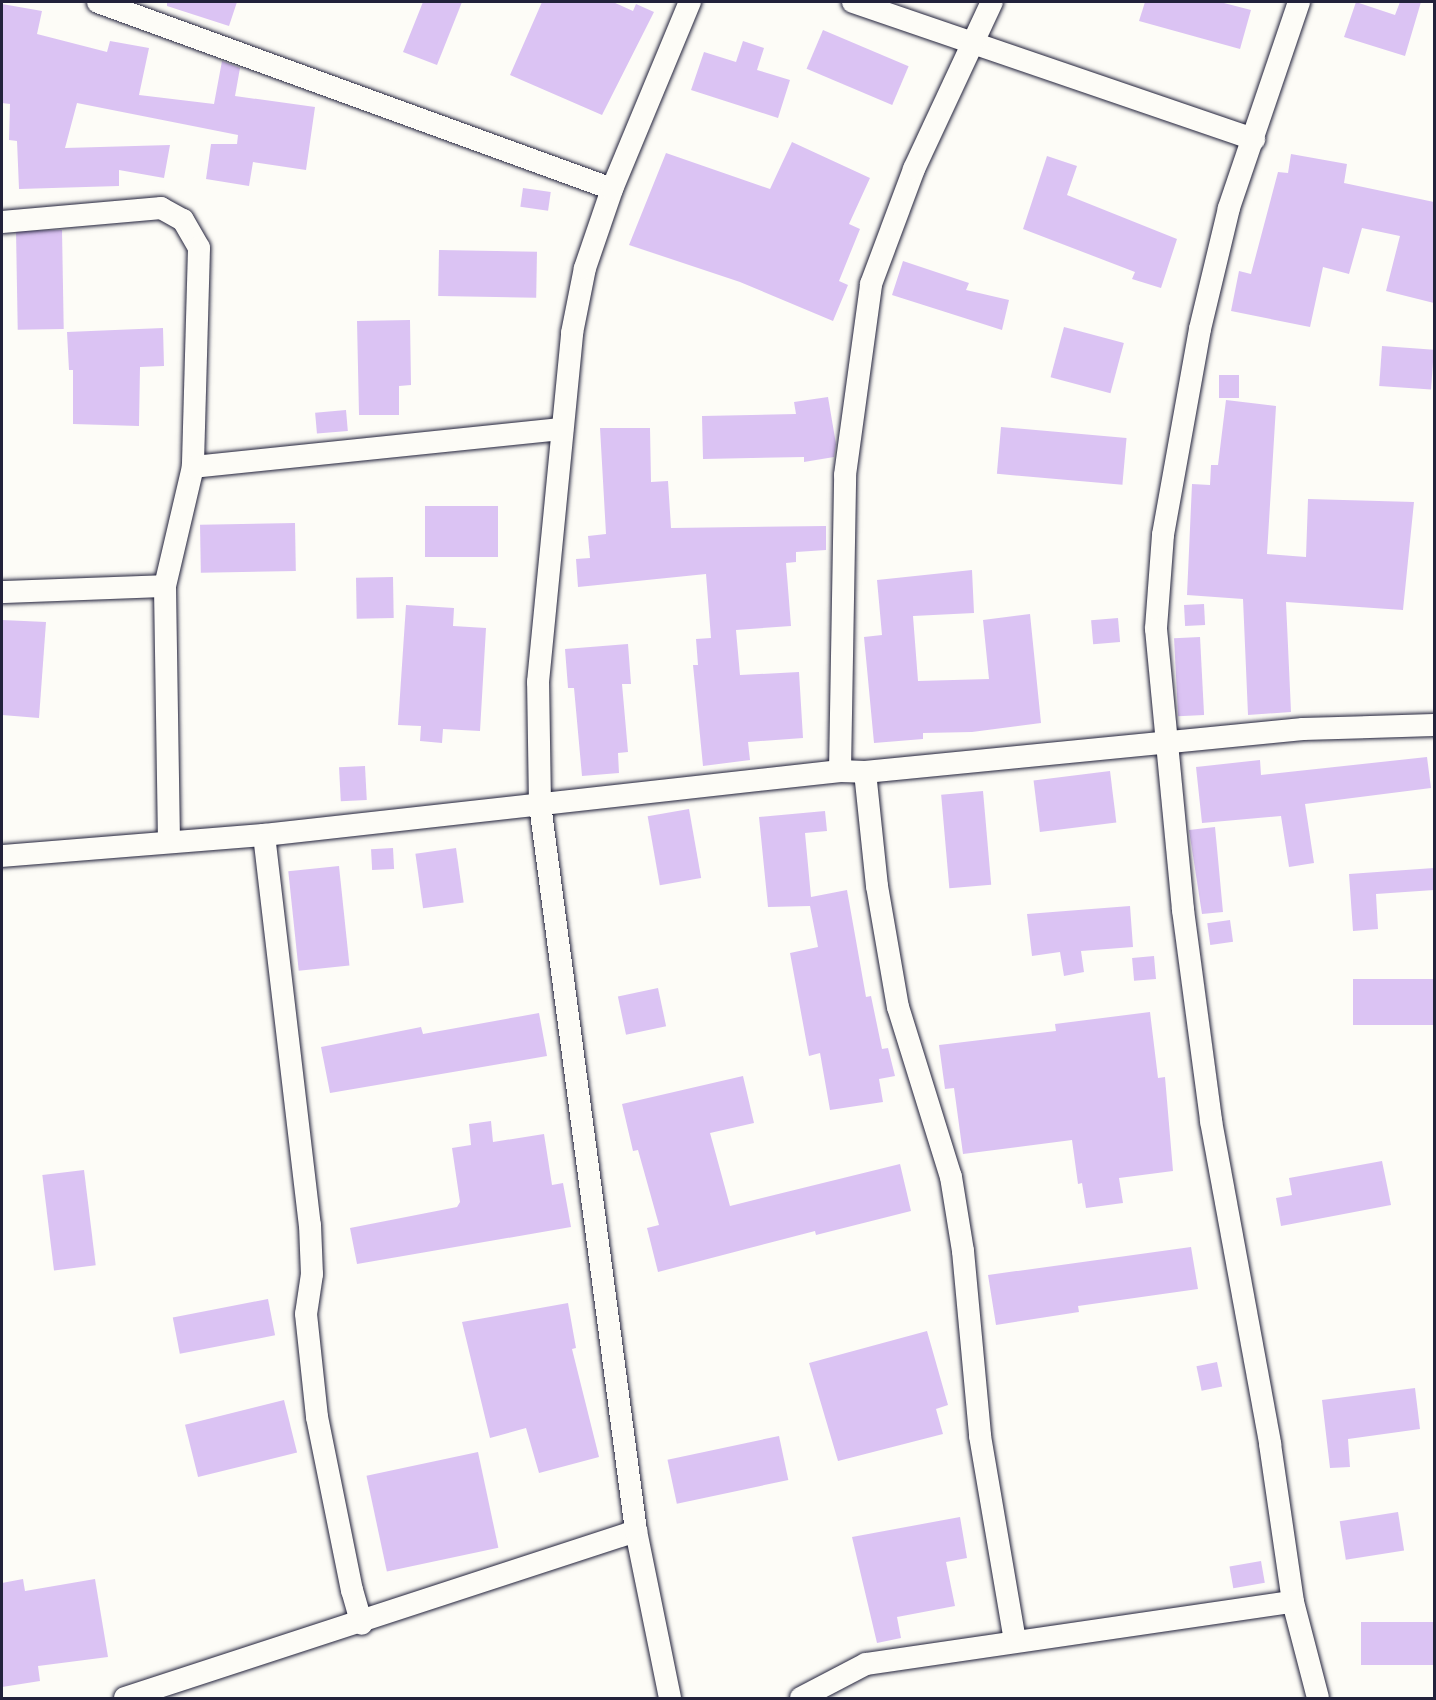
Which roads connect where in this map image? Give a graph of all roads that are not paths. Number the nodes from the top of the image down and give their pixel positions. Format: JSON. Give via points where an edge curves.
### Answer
{"nodes":[{"id":1,"x":98,"y":2,"type":"edge"},
{"id":2,"x":690,"y":2,"type":"edge"},
{"id":3,"x":853,"y":2,"type":"edge"},
{"id":4,"x":992,"y":2,"type":"edge"},
{"id":5,"x":1299,"y":2,"type":"edge"},
{"id":6,"x":975,"y":46,"type":"junction"},
{"id":7,"x":1254,"y":140,"type":"junction"},
{"id":8,"x":612,"y":189,"type":"junction"},
{"id":9,"x":2,"y":222,"type":"edge"},
{"id":10,"x":562,"y":429,"type":"junction"},
{"id":11,"x":193,"y":467,"type":"junction"},
{"id":12,"x":165,"y":586,"type":"junction"},
{"id":13,"x":2,"y":592,"type":"edge"},
{"id":14,"x":1434,"y":725,"type":"edge"},
{"id":15,"x":1165,"y":742,"type":"junction"},
{"id":16,"x":840,"y":771,"type":"junction"},
{"id":17,"x":865,"y":772,"type":"junction"},
{"id":18,"x":540,"y":805,"type":"junction"},
{"id":19,"x":264,"y":835,"type":"junction"},
{"id":20,"x":169,"y":842,"type":"junction"},
{"id":21,"x":2,"y":856,"type":"edge"},
{"id":22,"x":636,"y":1531,"type":"junction"},
{"id":23,"x":1293,"y":1602,"type":"junction"},
{"id":24,"x":362,"y":1624,"type":"junction"},
{"id":25,"x":1015,"y":1641,"type":"junction"},
{"id":26,"x":125,"y":1698,"type":"edge"},
{"id":27,"x":670,"y":1698,"type":"edge"},
{"id":28,"x":801,"y":1698,"type":"edge"},
{"id":29,"x":1317,"y":1698,"type":"edge"}],
"edges":[{"from":1,"to":8,"type":"street"},
{"from":2,"to":8,"type":"street"},
{"from":3,"to":6,"type":"street"},
{"from":4,"to":6,"type":"street"},
{"from":5,"to":7,"type":"street"},
{"from":6,"to":7,"type":"street"},
{"from":6,"to":16,"type":"street","via":[[914,169],[871,284],[845,475]]},
{"from":7,"to":15,"type":"street","via":[[1229,207],[1200,329],[1163,535],[1156,629]]},
{"from":8,"to":10,"type":"street","via":[[578,301]]},
{"from":9,"to":11,"type":"street","via":[[160,208],[183,220],[199,248]]},
{"from":10,"to":11,"type":"street"},
{"from":10,"to":18,"type":"street","via":[[538,682]]},
{"from":11,"to":12,"type":"street"},
{"from":12,"to":13,"type":"street"},
{"from":12,"to":20,"type":"street"},
{"from":14,"to":15,"type":"street","via":[[1303,729]]},
{"from":15,"to":17,"type":"street"},
{"from":15,"to":23,"type":"street","via":[[1211,1121]]},
{"from":16,"to":17,"type":"street"},
{"from":16,"to":18,"type":"street"},
{"from":17,"to":25,"type":"street","via":[[877,886],[898,1007],[951,1177],[963,1251],[980,1436]]},
{"from":18,"to":19,"type":"street"},
{"from":18,"to":22,"type":"street"},
{"from":19,"to":20,"type":"street"},
{"from":19,"to":24,"type":"street","via":[[310,1225],[312,1274],[306,1314],[316,1417]]},
{"from":20,"to":21,"type":"street"},
{"from":22,"to":24,"type":"street"},
{"from":22,"to":27,"type":"street"},
{"from":23,"to":25,"type":"street"},
{"from":23,"to":29,"type":"street"},
{"from":24,"to":26,"type":"street"},
{"from":25,"to":28,"type":"street","via":[[866,1664]]}]}
